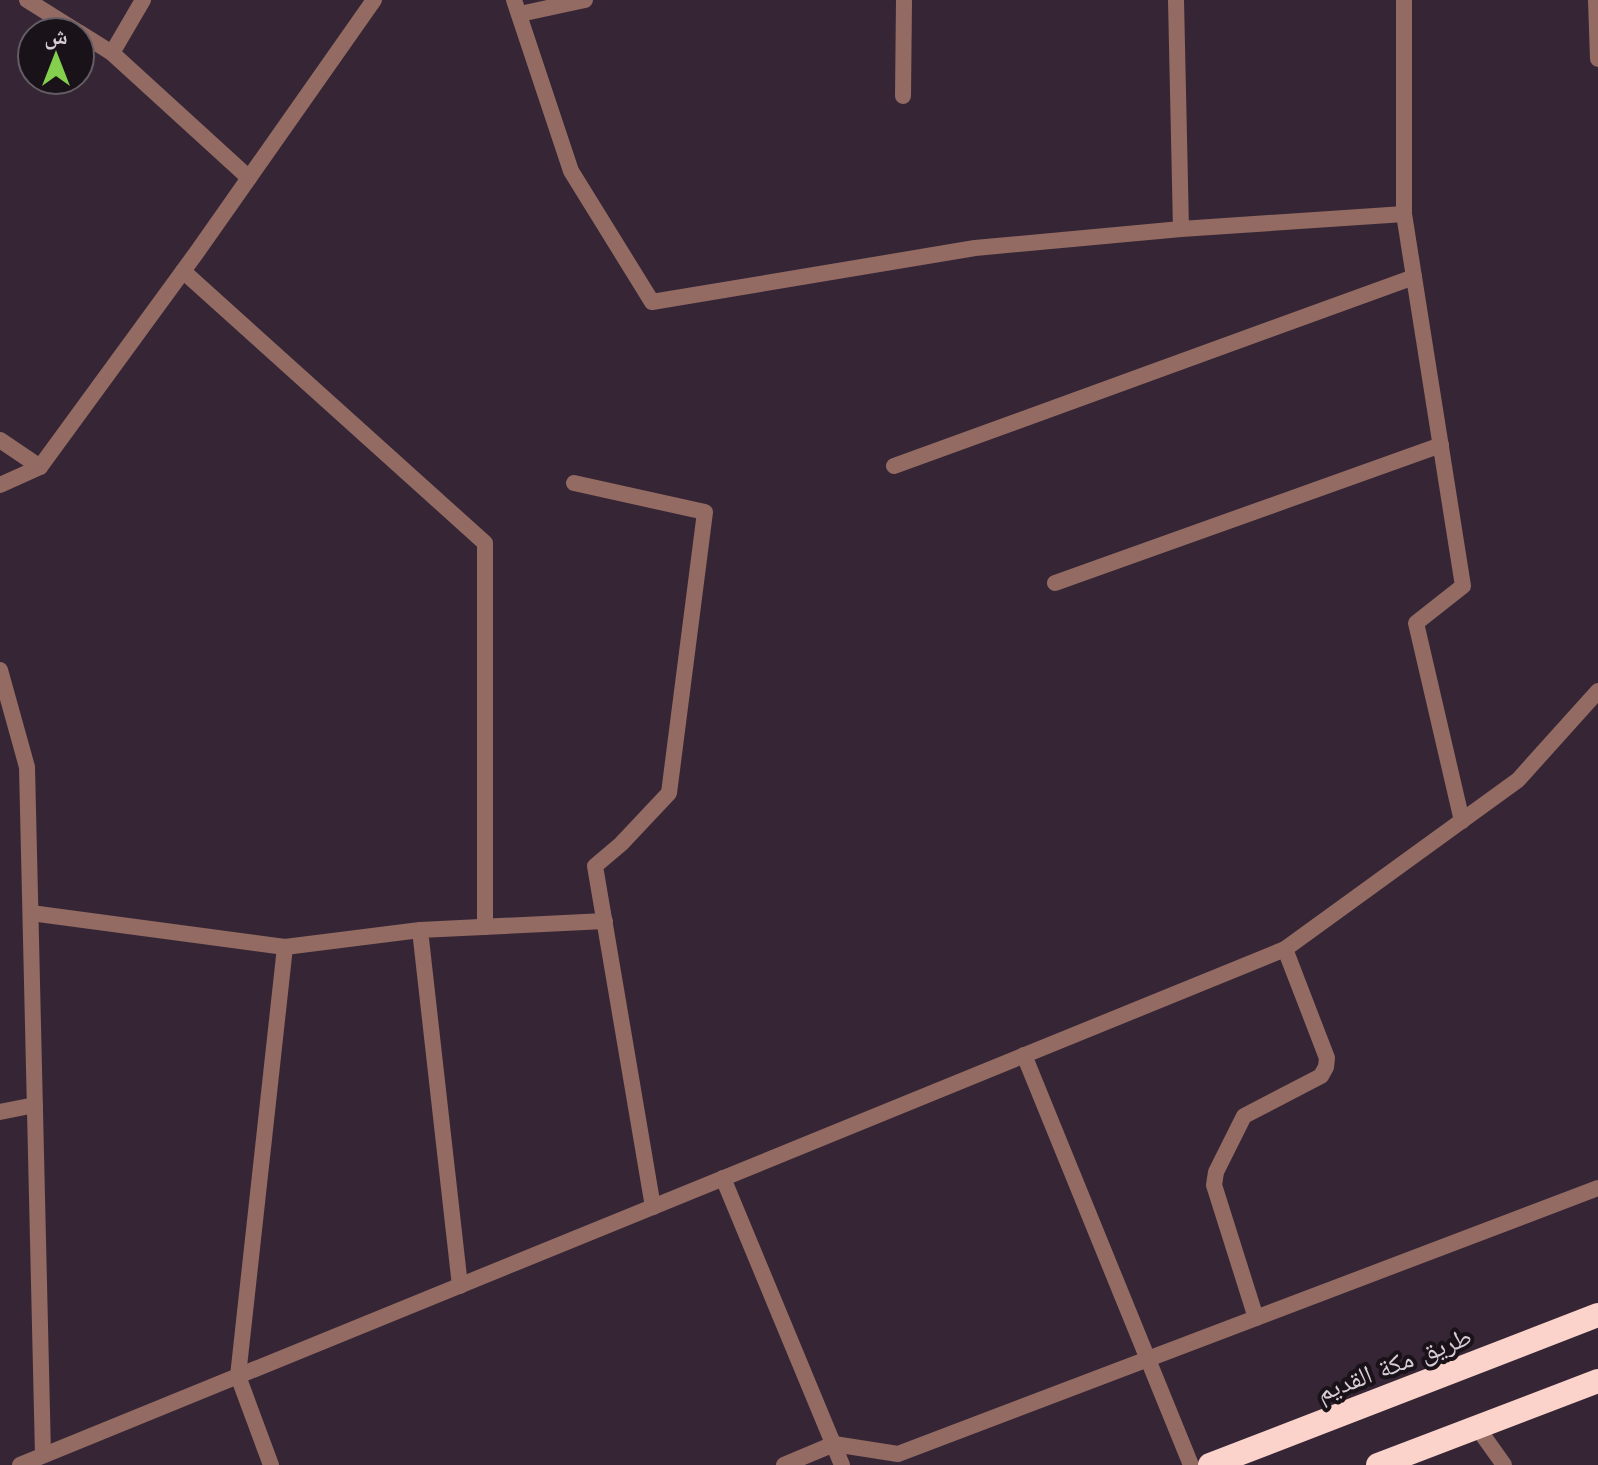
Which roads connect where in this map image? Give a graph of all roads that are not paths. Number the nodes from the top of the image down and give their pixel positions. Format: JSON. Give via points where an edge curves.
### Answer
{"nodes":[{"id":1,"x":27,"y":0,"type":"edge"},
{"id":2,"x":143,"y":0,"type":"edge"},
{"id":3,"x":374,"y":0,"type":"edge"},
{"id":4,"x":585,"y":0,"type":"edge"},
{"id":5,"x":904,"y":0,"type":"edge"},
{"id":6,"x":1176,"y":0,"type":"edge"},
{"id":7,"x":1404,"y":0,"type":"edge"},
{"id":8,"x":1596,"y":0,"type":"edge"},
{"id":9,"x":517,"y":7,"type":"edge"},
{"id":10,"x":52,"y":16,"type":"edge"},
{"id":11,"x":96,"y":43,"type":"edge"},
{"id":12,"x":112,"y":53,"type":"junction"},
{"id":13,"x":1598,"y":59,"type":"edge"},
{"id":14,"x":903,"y":96,"type":"dead end"},
{"id":15,"x":249,"y":178,"type":"junction"},
{"id":16,"x":1404,"y":214,"type":"junction"},
{"id":17,"x":1181,"y":229,"type":"junction"},
{"id":18,"x":183,"y":271,"type":"junction"},
{"id":19,"x":1414,"y":277,"type":"junction"},
{"id":20,"x":0,"y":440,"type":"edge"},
{"id":21,"x":1441,"y":445,"type":"junction"},
{"id":22,"x":894,"y":466,"type":"dead end"},
{"id":23,"x":40,"y":467,"type":"junction"},
{"id":24,"x":574,"y":483,"type":"dead end"},
{"id":25,"x":0,"y":485,"type":"edge"},
{"id":26,"x":1055,"y":583,"type":"dead end"},
{"id":27,"x":0,"y":670,"type":"edge"},
{"id":28,"x":1598,"y":691,"type":"edge"},
{"id":29,"x":1462,"y":821,"type":"junction"},
{"id":30,"x":31,"y":913,"type":"junction"},
{"id":31,"x":605,"y":921,"type":"junction"},
{"id":32,"x":485,"y":927,"type":"junction"},
{"id":33,"x":420,"y":930,"type":"junction"},
{"id":34,"x":285,"y":947,"type":"junction"},
{"id":35,"x":1285,"y":949,"type":"junction"},
{"id":36,"x":1024,"y":1055,"type":"junction"},
{"id":37,"x":35,"y":1105,"type":"junction"},
{"id":38,"x":0,"y":1112,"type":"edge"},
{"id":39,"x":723,"y":1178,"type":"junction"},
{"id":40,"x":1598,"y":1188,"type":"edge"},
{"id":41,"x":653,"y":1207,"type":"junction"},
{"id":42,"x":460,"y":1286,"type":"junction"},
{"id":43,"x":1598,"y":1315,"type":"edge"},
{"id":44,"x":1256,"y":1318,"type":"junction"},
{"id":45,"x":1147,"y":1359,"type":"junction"},
{"id":46,"x":238,"y":1376,"type":"junction"},
{"id":47,"x":1598,"y":1381,"type":"edge"},
{"id":48,"x":1477,"y":1427,"type":"junction"},
{"id":49,"x":834,"y":1444,"type":"junction"},
{"id":50,"x":43,"y":1455,"type":"junction"},
{"id":51,"x":20,"y":1465,"type":"edge"},
{"id":52,"x":271,"y":1465,"type":"edge"},
{"id":53,"x":784,"y":1465,"type":"edge"},
{"id":54,"x":842,"y":1465,"type":"edge"},
{"id":55,"x":1191,"y":1465,"type":"edge"},
{"id":56,"x":1210,"y":1465,"type":"edge"},
{"id":57,"x":1378,"y":1465,"type":"edge"},
{"id":58,"x":1504,"y":1465,"type":"edge"}],
"edges":[{"from":1,"to":10,"type":"street"},
{"from":2,"to":12,"type":"street"},
{"from":3,"to":15,"type":"street"},
{"from":4,"to":9,"type":"street"},
{"from":5,"to":14,"type":"street"},
{"from":6,"to":17,"type":"street"},
{"from":7,"to":16,"type":"street"},
{"from":8,"to":13,"type":"street"},
{"from":9,"to":17,"type":"street","via":[[571,171],[652,302],[975,248]]},
{"from":11,"to":12,"type":"street"},
{"from":12,"to":15,"type":"street"},
{"from":15,"to":18,"type":"street"},
{"from":16,"to":17,"type":"street"},
{"from":16,"to":19,"type":"street"},
{"from":18,"to":23,"type":"street"},
{"from":18,"to":32,"type":"street","via":[[485,543]]},
{"from":19,"to":21,"type":"street"},
{"from":19,"to":22,"type":"street"},
{"from":20,"to":23,"type":"street"},
{"from":21,"to":26,"type":"street"},
{"from":21,"to":29,"type":"street","via":[[1463,586],[1416,623]]},
{"from":23,"to":25,"type":"street"},
{"from":24,"to":31,"type":"street","via":[[705,512],[669,793],[595,866]]},
{"from":27,"to":30,"type":"street","via":[[27,767]]},
{"from":28,"to":29,"type":"street","via":[[1518,780]]},
{"from":29,"to":35,"type":"street"},
{"from":30,"to":34,"type":"street"},
{"from":30,"to":37,"type":"street"},
{"from":31,"to":32,"type":"street"},
{"from":31,"to":41,"type":"street"},
{"from":32,"to":33,"type":"street"},
{"from":33,"to":34,"type":"street"},
{"from":33,"to":42,"type":"street"},
{"from":34,"to":46,"type":"street"},
{"from":35,"to":36,"type":"street"},
{"from":35,"to":44,"type":"street","via":[[1326,1067],[1321,1076],[1244,1116],[1214,1185]]},
{"from":36,"to":39,"type":"street"},
{"from":36,"to":45,"type":"street"},
{"from":37,"to":38,"type":"street"},
{"from":37,"to":50,"type":"street"},
{"from":39,"to":41,"type":"street"},
{"from":39,"to":49,"type":"street"},
{"from":40,"to":44,"type":"street"},
{"from":41,"to":42,"type":"street"},
{"from":42,"to":46,"type":"street"},
{"from":43,"to":56,"type":"highway","name":"طريق مكة القديم"},
{"from":44,"to":45,"type":"street"},
{"from":45,"to":49,"type":"street","via":[[898,1454]]},
{"from":45,"to":55,"type":"street"},
{"from":46,"to":50,"type":"street"},
{"from":46,"to":52,"type":"street"},
{"from":47,"to":48,"type":"highway"},
{"from":48,"to":57,"type":"highway"},
{"from":48,"to":58,"type":"street"},
{"from":49,"to":53,"type":"street"},
{"from":49,"to":54,"type":"street"},
{"from":50,"to":51,"type":"street"}]}
